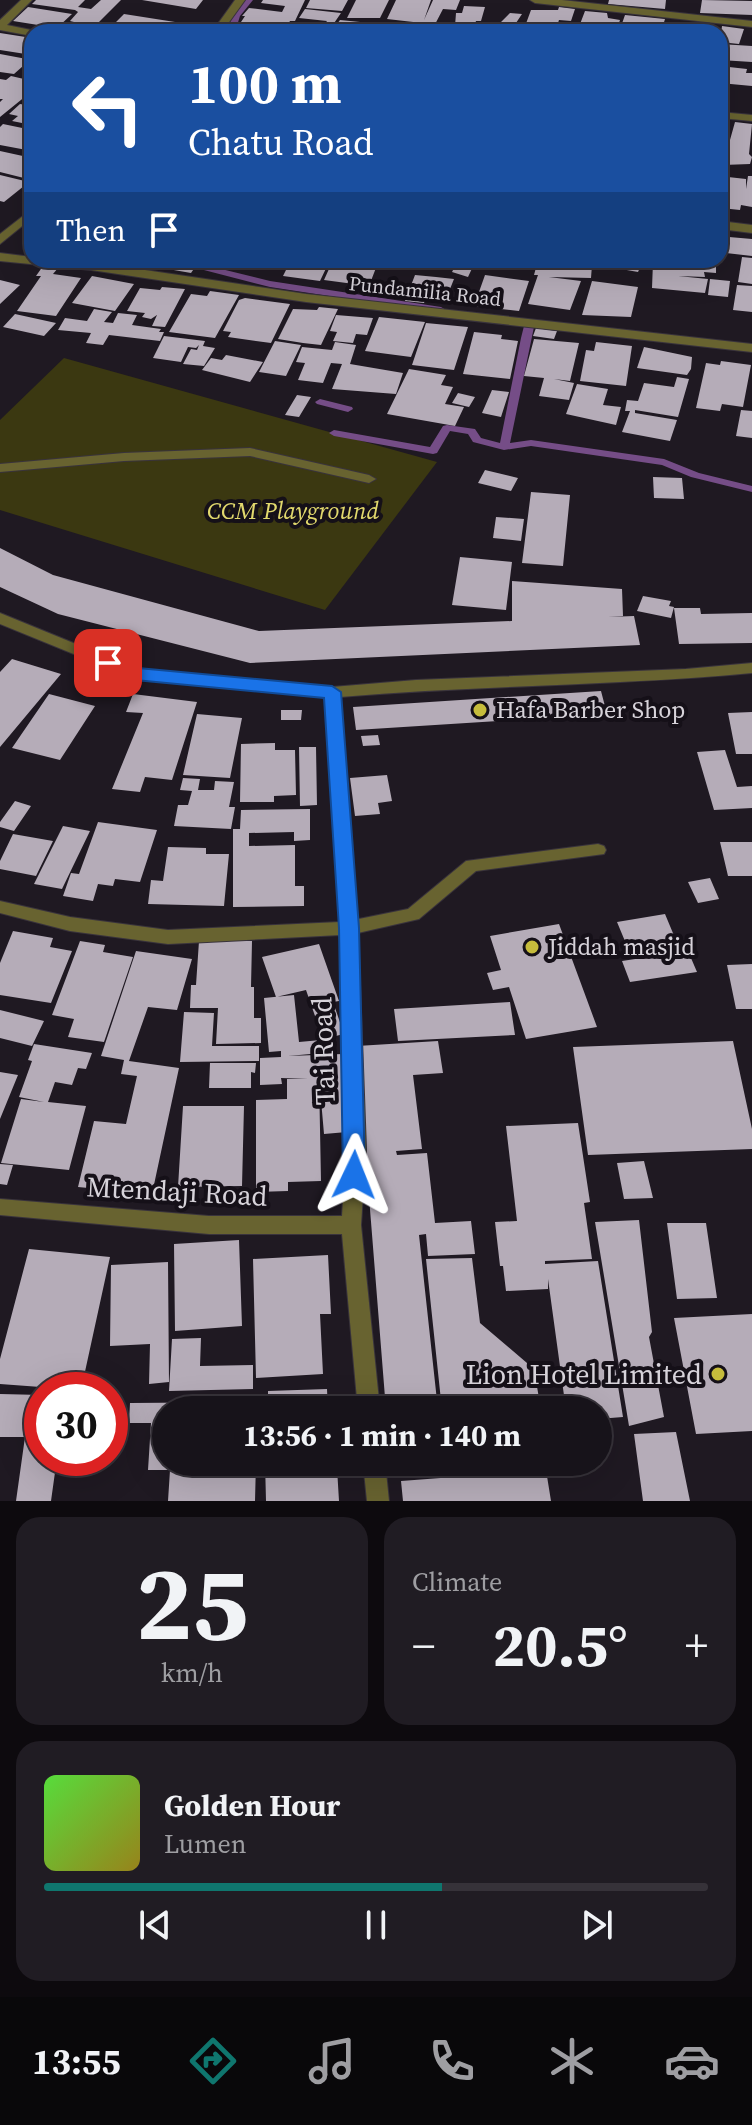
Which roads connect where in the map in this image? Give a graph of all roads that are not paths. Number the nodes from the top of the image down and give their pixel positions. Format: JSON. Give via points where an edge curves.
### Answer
{"nodes":[{"id":1,"x":27,"y":0,"type":"edge"},
{"id":2,"x":240,"y":0,"type":"edge"},
{"id":3,"x":535,"y":0,"type":"edge"},
{"id":4,"x":718,"y":20,"type":"junction"},
{"id":5,"x":223,"y":24,"type":"edge"},
{"id":6,"x":717,"y":24,"type":"edge"},
{"id":7,"x":752,"y":24,"type":"edge"},
{"id":8,"x":0,"y":27,"type":"edge"},
{"id":9,"x":24,"y":32,"type":"edge"},
{"id":10,"x":728,"y":116,"type":"edge"},
{"id":11,"x":752,"y":118,"type":"edge"},
{"id":12,"x":24,"y":219,"type":"edge"},
{"id":13,"x":728,"y":226,"type":"edge"},
{"id":14,"x":752,"y":229,"type":"edge"},
{"id":15,"x":0,"y":240,"type":"edge"},
{"id":16,"x":0,"y":257,"type":"edge"},
{"id":17,"x":24,"y":259,"type":"edge"},
{"id":18,"x":104,"y":268,"type":"edge"},
{"id":19,"x":752,"y":348,"type":"edge"},
{"id":20,"x":0,"y":468,"type":"edge"},
{"id":21,"x":369,"y":479,"type":"dead end"},
{"id":22,"x":0,"y":618,"type":"edge"},
{"id":23,"x":752,"y":668,"type":"edge"},
{"id":24,"x":332,"y":692,"type":"junction"},
{"id":25,"x":598,"y":850,"type":"dead end"},
{"id":26,"x":0,"y":907,"type":"edge"},
{"id":27,"x":349,"y":928,"type":"junction"},
{"id":28,"x":0,"y":1207,"type":"edge"},
{"id":29,"x":351,"y":1225,"type":"junction"},
{"id":30,"x":368,"y":1396,"type":"edge"},
{"id":31,"x":375,"y":1476,"type":"edge"},
{"id":32,"x":378,"y":1501,"type":"edge"}],
"edges":[{"from":1,"to":8,"type":"street"},
{"from":2,"to":5,"type":"street"},
{"from":3,"to":4,"type":"street"},
{"from":4,"to":6,"type":"street"},
{"from":4,"to":7,"type":"street"},
{"from":8,"to":9,"type":"street"},
{"from":10,"to":11,"type":"street"},
{"from":12,"to":15,"type":"street"},
{"from":13,"to":14,"type":"street"},
{"from":16,"to":17,"type":"street","name":"Pundamilia Road"},
{"from":18,"to":19,"type":"street","name":"Pundamilia Road","via":[[306,298]]},
{"from":20,"to":21,"type":"street","via":[[250,452]]},
{"from":22,"to":24,"type":"street","via":[[135,674]]},
{"from":23,"to":24,"type":"street"},
{"from":24,"to":27,"type":"street","name":"Tai Road"},
{"from":25,"to":27,"type":"street","via":[[472,865],[413,914]]},
{"from":26,"to":27,"type":"street","via":[[70,924],[168,937]]},
{"from":27,"to":29,"type":"street","name":"Tai Road","via":[[356,1150]]},
{"from":28,"to":29,"type":"street","name":"Mtendaji Road","via":[[209,1225]]},
{"from":29,"to":30,"type":"street","name":"Tai Road"},
{"from":31,"to":32,"type":"street"}]}
